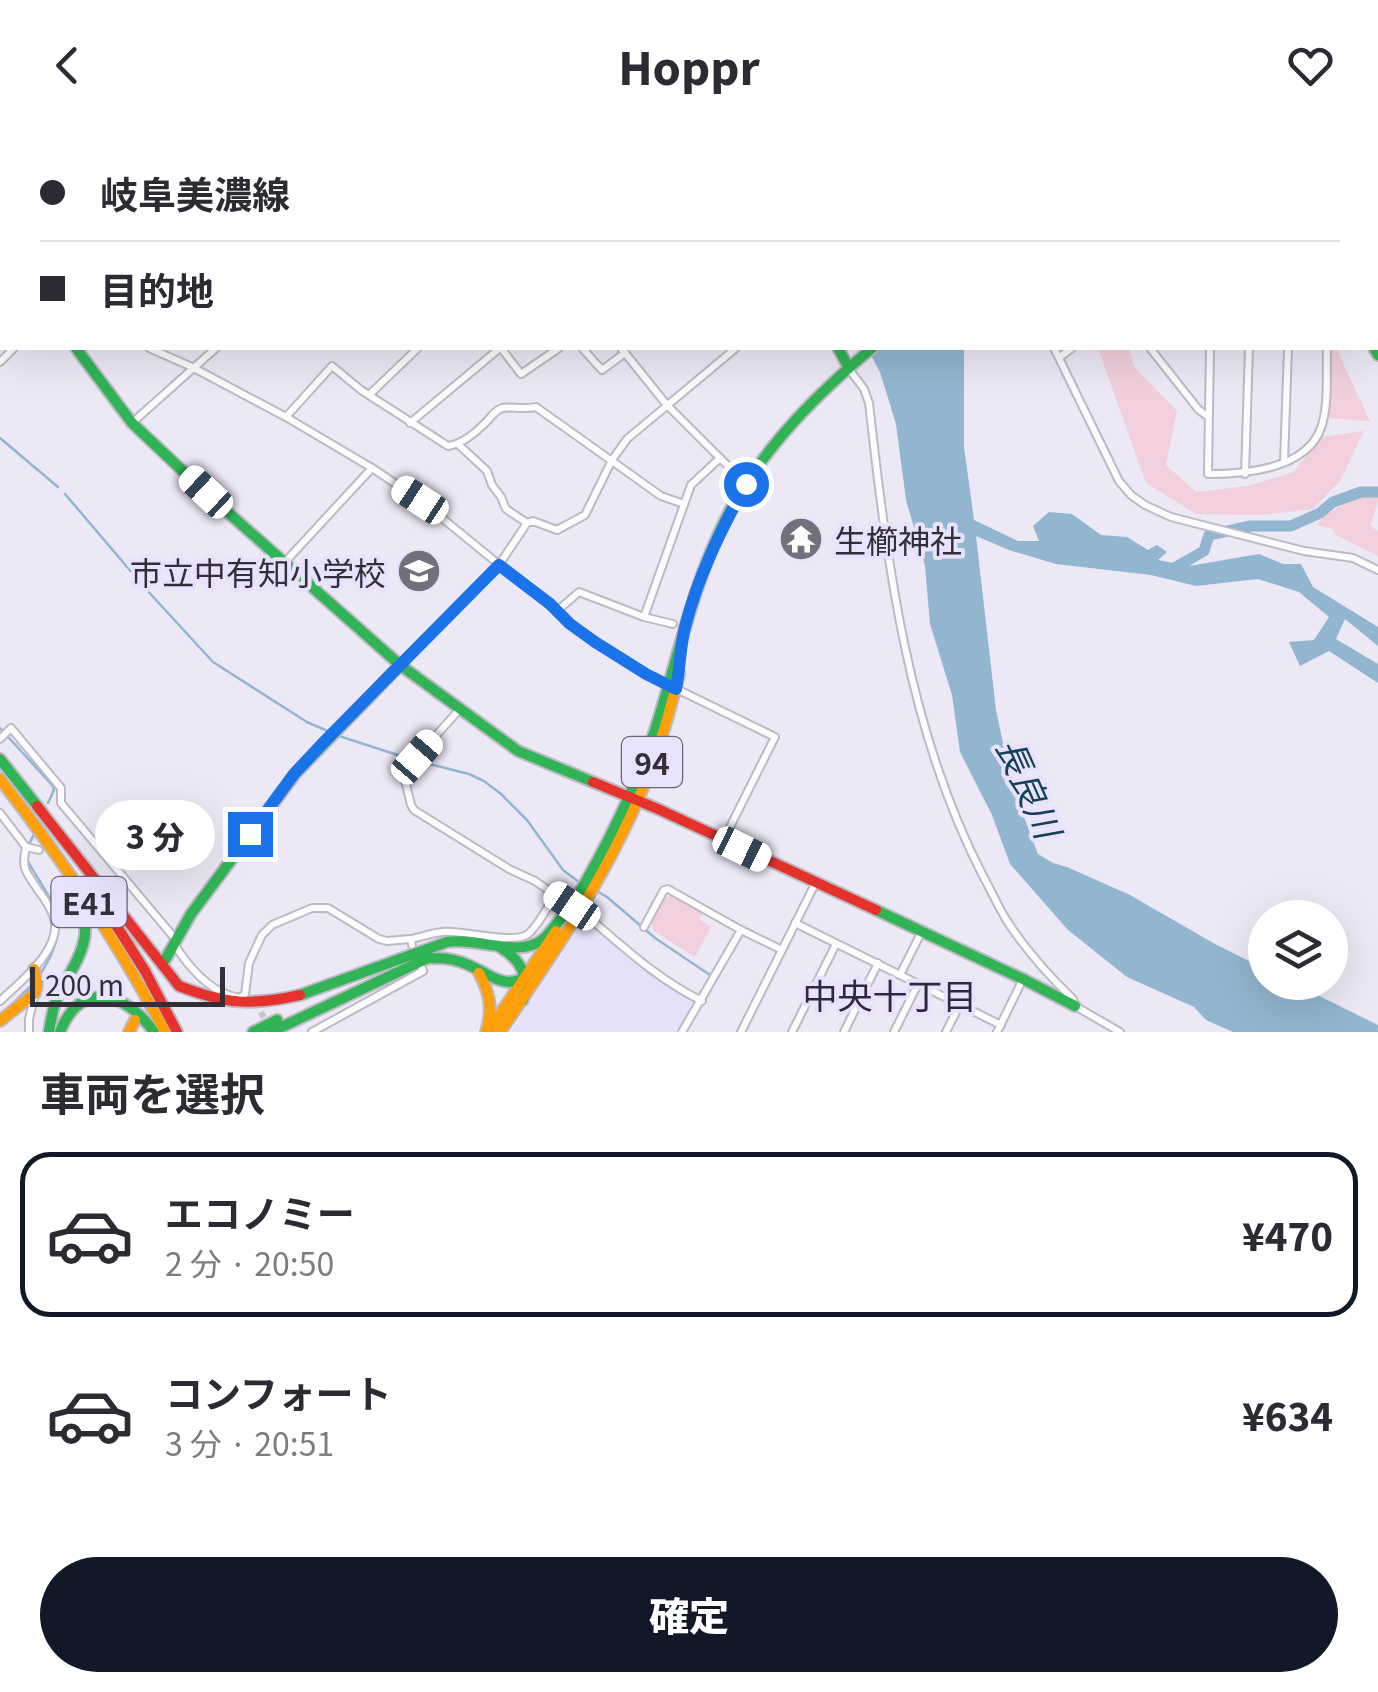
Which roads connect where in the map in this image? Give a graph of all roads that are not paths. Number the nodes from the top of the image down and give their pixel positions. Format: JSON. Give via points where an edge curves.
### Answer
{"nodes":[{"id":1,"x":77,"y":350,"type":"edge"},
{"id":2,"x":154,"y":350,"type":"edge"},
{"id":3,"x":213,"y":350,"type":"edge"},
{"id":4,"x":416,"y":350,"type":"edge"},
{"id":5,"x":498,"y":350,"type":"edge"},
{"id":6,"x":502,"y":350,"type":"edge"},
{"id":7,"x":556,"y":350,"type":"edge"},
{"id":8,"x":584,"y":350,"type":"edge"},
{"id":9,"x":623,"y":350,"type":"edge"},
{"id":10,"x":730,"y":350,"type":"edge"},
{"id":11,"x":839,"y":350,"type":"edge"},
{"id":12,"x":870,"y":350,"type":"edge"},
{"id":13,"x":1056,"y":350,"type":"edge"},
{"id":14,"x":1069,"y":350,"type":"edge"},
{"id":15,"x":1152,"y":350,"type":"edge"},
{"id":16,"x":1210,"y":350,"type":"edge"},
{"id":17,"x":1248,"y":350,"type":"edge"},
{"id":18,"x":1288,"y":350,"type":"edge"},
{"id":19,"x":1327,"y":350,"type":"edge"},
{"id":20,"x":1060,"y":356,"type":"junction"},
{"id":21,"x":192,"y":367,"type":"junction"},
{"id":22,"x":848,"y":368,"type":"junction"},
{"id":23,"x":369,"y":395,"type":"junction"},
{"id":24,"x":666,"y":404,"type":"junction"},
{"id":25,"x":286,"y":417,"type":"junction"},
{"id":26,"x":1208,"y":417,"type":"junction"},
{"id":27,"x":132,"y":423,"type":"junction"},
{"id":28,"x":410,"y":423,"type":"junction"},
{"id":29,"x":458,"y":444,"type":"junction"},
{"id":30,"x":720,"y":458,"type":"junction"},
{"id":31,"x":612,"y":460,"type":"junction"},
{"id":32,"x":1284,"y":462,"type":"junction"},
{"id":33,"x":372,"y":468,"type":"junction"},
{"id":34,"x":1245,"y":474,"type":"junction"},
{"id":35,"x":746,"y":484,"type":"junction"},
{"id":36,"x":684,"y":504,"type":"junction"},
{"id":37,"x":527,"y":524,"type":"junction"},
{"id":38,"x":286,"y":562,"type":"junction"},
{"id":39,"x":499,"y":565,"type":"junction"},
{"id":40,"x":1378,"y":570,"type":"edge"},
{"id":41,"x":557,"y":610,"type":"junction"},
{"id":42,"x":644,"y":617,"type":"junction"},
{"id":43,"x":679,"y":627,"type":"junction"},
{"id":44,"x":400,"y":665,"type":"junction"},
{"id":45,"x":672,"y":687,"type":"junction"},
{"id":46,"x":460,"y":710,"type":"junction"},
{"id":47,"x":3,"y":735,"type":"edge"},
{"id":48,"x":0,"y":759,"type":"edge"},
{"id":49,"x":0,"y":780,"type":"edge"},
{"id":50,"x":633,"y":798,"type":"junction"},
{"id":51,"x":37,"y":806,"type":"junction"},
{"id":52,"x":0,"y":813,"type":"edge"},
{"id":53,"x":724,"y":840,"type":"junction"},
{"id":54,"x":814,"y":884,"type":"junction"},
{"id":55,"x":555,"y":894,"type":"junction"},
{"id":56,"x":574,"y":909,"type":"junction"},
{"id":57,"x":795,"y":923,"type":"junction"},
{"id":58,"x":644,"y":927,"type":"dead end"},
{"id":59,"x":740,"y":930,"type":"junction"},
{"id":60,"x":920,"y":933,"type":"junction"},
{"id":61,"x":175,"y":941,"type":"junction"},
{"id":62,"x":836,"y":943,"type":"junction"},
{"id":63,"x":493,"y":944,"type":"junction"},
{"id":64,"x":782,"y":950,"type":"junction"},
{"id":65,"x":165,"y":960,"type":"dead end"},
{"id":66,"x":878,"y":964,"type":"junction"},
{"id":67,"x":473,"y":966,"type":"junction"},
{"id":68,"x":544,"y":966,"type":"junction"},
{"id":69,"x":422,"y":968,"type":"dead end"},
{"id":70,"x":34,"y":969,"type":"junction"},
{"id":71,"x":900,"y":974,"type":"junction"},
{"id":72,"x":1022,"y":979,"type":"junction"},
{"id":73,"x":524,"y":981,"type":"junction"},
{"id":74,"x":918,"y":984,"type":"junction"},
{"id":75,"x":35,"y":993,"type":"junction"},
{"id":76,"x":245,"y":994,"type":"junction"},
{"id":77,"x":523,"y":1000,"type":"junction"},
{"id":78,"x":702,"y":1001,"type":"junction"},
{"id":79,"x":0,"y":1002,"type":"edge"},
{"id":80,"x":320,"y":1004,"type":"junction"},
{"id":81,"x":960,"y":1004,"type":"junction"},
{"id":82,"x":1075,"y":1006,"type":"junction"},
{"id":83,"x":214,"y":1010,"type":"dead end"},
{"id":84,"x":257,"y":1014,"type":"joint"},
{"id":85,"x":135,"y":1020,"type":"dead end"},
{"id":86,"x":0,"y":1021,"type":"edge"},
{"id":87,"x":999,"y":1028,"type":"edge"},
{"id":88,"x":742,"y":1030,"type":"edge"},
{"id":89,"x":28,"y":1032,"type":"edge"},
{"id":90,"x":49,"y":1032,"type":"edge"},
{"id":91,"x":60,"y":1032,"type":"edge"},
{"id":92,"x":129,"y":1032,"type":"edge"},
{"id":93,"x":154,"y":1032,"type":"edge"},
{"id":94,"x":165,"y":1032,"type":"edge"},
{"id":95,"x":178,"y":1032,"type":"edge"},
{"id":96,"x":253,"y":1032,"type":"edge"},
{"id":97,"x":270,"y":1032,"type":"edge"},
{"id":98,"x":284,"y":1032,"type":"edge"},
{"id":99,"x":312,"y":1032,"type":"edge"},
{"id":100,"x":487,"y":1032,"type":"edge"},
{"id":101,"x":500,"y":1032,"type":"edge"},
{"id":102,"x":682,"y":1032,"type":"edge"},
{"id":103,"x":754,"y":1032,"type":"edge"},
{"id":104,"x":792,"y":1032,"type":"edge"},
{"id":105,"x":844,"y":1032,"type":"edge"},
{"id":106,"x":894,"y":1032,"type":"edge"},
{"id":107,"x":946,"y":1032,"type":"edge"},
{"id":108,"x":1120,"y":1032,"type":"edge"}],
"edges":[{"from":1,"to":27,"type":"main road"},
{"from":2,"to":21,"type":"street"},
{"from":3,"to":21,"type":"street"},
{"from":4,"to":23,"type":"street"},
{"from":5,"to":28,"type":"street"},
{"from":6,"to":7,"type":"street","via":[[521,374]]},
{"from":8,"to":9,"type":"street","via":[[602,370]]},
{"from":9,"to":24,"type":"street"},
{"from":10,"to":24,"type":"street"},
{"from":11,"to":22,"type":"main road"},
{"from":12,"to":22,"type":"main road","number":"94"},
{"from":13,"to":20,"type":"street"},
{"from":14,"to":20,"type":"street"},
{"from":15,"to":26,"type":"street"},
{"from":16,"to":26,"type":"street"},
{"from":17,"to":34,"type":"street"},
{"from":18,"to":32,"type":"street"},
{"from":19,"to":32,"type":"street","via":[[1322,425],[1307,449]]},
{"from":20,"to":40,"type":"street","via":[[1119,480],[1145,506],[1202,526],[1354,558]]},
{"from":21,"to":25,"type":"street"},
{"from":21,"to":27,"type":"street"},
{"from":22,"to":35,"type":"main road","number":"94","via":[[785,432]]},
{"from":22,"to":82,"type":"street","via":[[869,403],[886,545],[938,768],[1006,920]]},
{"from":23,"to":25,"type":"street","via":[[332,366]]},
{"from":23,"to":28,"type":"street"},
{"from":24,"to":30,"type":"street"},
{"from":24,"to":31,"type":"street"},
{"from":25,"to":33,"type":"street"},
{"from":26,"to":34,"type":"street","via":[[1208,474]]},
{"from":27,"to":38,"type":"main road"},
{"from":28,"to":29,"type":"street","via":[[448,446]]},
{"from":29,"to":31,"type":"street","via":[[497,411],[536,407]]},
{"from":29,"to":37,"type":"street","via":[[487,471],[506,508]]},
{"from":30,"to":35,"type":"street"},
{"from":30,"to":36,"type":"street","via":[[691,485]]},
{"from":31,"to":36,"type":"street","via":[[661,496]]},
{"from":31,"to":37,"type":"street","via":[[585,515],[557,530]]},
{"from":32,"to":34,"type":"street"},
{"from":33,"to":38,"type":"street"},
{"from":33,"to":39,"type":"street"},
{"from":35,"to":43,"type":"main road","number":"94"},
{"from":36,"to":42,"type":"street"},
{"from":37,"to":39,"type":"street"},
{"from":38,"to":44,"type":"main road"},
{"from":39,"to":41,"type":"street"},
{"from":39,"to":44,"type":"street"},
{"from":41,"to":42,"type":"street","via":[[579,592]]},
{"from":41,"to":45,"type":"street","via":[[595,642]]},
{"from":42,"to":43,"type":"street"},
{"from":43,"to":45,"type":"main road","number":"94"},
{"from":44,"to":46,"type":"main road"},
{"from":44,"to":61,"type":"main road","via":[[294,774]]},
{"from":45,"to":50,"type":"main road","number":"94","via":[[666,723]]},
{"from":45,"to":53,"type":"street","via":[[774,737]]},
{"from":46,"to":50,"type":"main road","via":[[518,751]]},
{"from":46,"to":55,"type":"street","via":[[403,776],[411,806]]},
{"from":47,"to":61,"type":"street","via":[[11,728],[61,788],[58,806]]},
{"from":48,"to":51,"type":"main road","number":"E41"},
{"from":49,"to":90,"type":"main road","via":[[72,884],[84,915],[82,953],[52,1010]]},
{"from":49,"to":94,"type":"main road","number":"E41","via":[[98,916]]},
{"from":50,"to":53,"type":"main road"},
{"from":50,"to":56,"type":"main road","number":"94"},
{"from":51,"to":83,"type":"main road","via":[[168,972]]},
{"from":51,"to":95,"type":"main road","number":"E41","via":[[123,934]]},
{"from":52,"to":70,"type":"street","via":[[31,848],[24,870],[54,918],[56,932]]},
{"from":53,"to":54,"type":"main road"},
{"from":54,"to":57,"type":"street"},
{"from":54,"to":60,"type":"main road"},
{"from":55,"to":56,"type":"street"},
{"from":55,"to":76,"type":"street","via":[[532,930],[515,940],[462,932],[411,942],[380,939],[328,908],[312,908],[262,935]]},
{"from":56,"to":63,"type":"main road","via":[[534,945]]},
{"from":56,"to":68,"type":"main road","number":"94"},
{"from":56,"to":73,"type":"main road","number":"94"},
{"from":56,"to":78,"type":"street"},
{"from":57,"to":62,"type":"street"},
{"from":57,"to":64,"type":"street"},
{"from":58,"to":59,"type":"street","via":[[668,889]]},
{"from":59,"to":64,"type":"street"},
{"from":59,"to":78,"type":"street"},
{"from":60,"to":71,"type":"street"},
{"from":60,"to":72,"type":"main road"},
{"from":61,"to":65,"type":"main road"},
{"from":61,"to":76,"type":"street","via":[[212,988],[232,998]]},
{"from":62,"to":66,"type":"street"},
{"from":62,"to":104,"type":"street"},
{"from":63,"to":73,"type":"main road","via":[[522,962]]},
{"from":63,"to":80,"type":"main road","via":[[436,945]]},
{"from":64,"to":88,"type":"street"},
{"from":66,"to":71,"type":"street"},
{"from":66,"to":105,"type":"street"},
{"from":67,"to":73,"type":"main road","via":[[508,985]]},
{"from":67,"to":80,"type":"main road","via":[[428,958]]},
{"from":67,"to":100,"type":"main road","via":[[489,993]]},
{"from":68,"to":73,"type":"main road"},
{"from":68,"to":77,"type":"main road","number":"94"},
{"from":69,"to":99,"type":"street"},
{"from":70,"to":75,"type":"main road"},
{"from":70,"to":79,"type":"street"},
{"from":71,"to":74,"type":"street"},
{"from":72,"to":82,"type":"main road"},
{"from":72,"to":87,"type":"street"},
{"from":73,"to":77,"type":"main road"},
{"from":73,"to":100,"type":"main road","number":"94"},
{"from":74,"to":81,"type":"street"},
{"from":74,"to":106,"type":"street"},
{"from":75,"to":86,"type":"main road"},
{"from":75,"to":89,"type":"street"},
{"from":76,"to":84,"type":"street","via":[[256,1001]]},
{"from":77,"to":101,"type":"main road","number":"94"},
{"from":78,"to":102,"type":"street"},
{"from":80,"to":84,"type":"main road"},
{"from":80,"to":96,"type":"main road"},
{"from":80,"to":97,"type":"main road"},
{"from":80,"to":98,"type":"main road"},
{"from":81,"to":87,"type":"street"},
{"from":81,"to":107,"type":"street"},
{"from":82,"to":108,"type":"street"},
{"from":85,"to":92,"type":"main road"},
{"from":88,"to":103,"type":"street"},
{"from":91,"to":93,"type":"main road","via":[[78,1003],[109,996],[129,1004]]}]}
